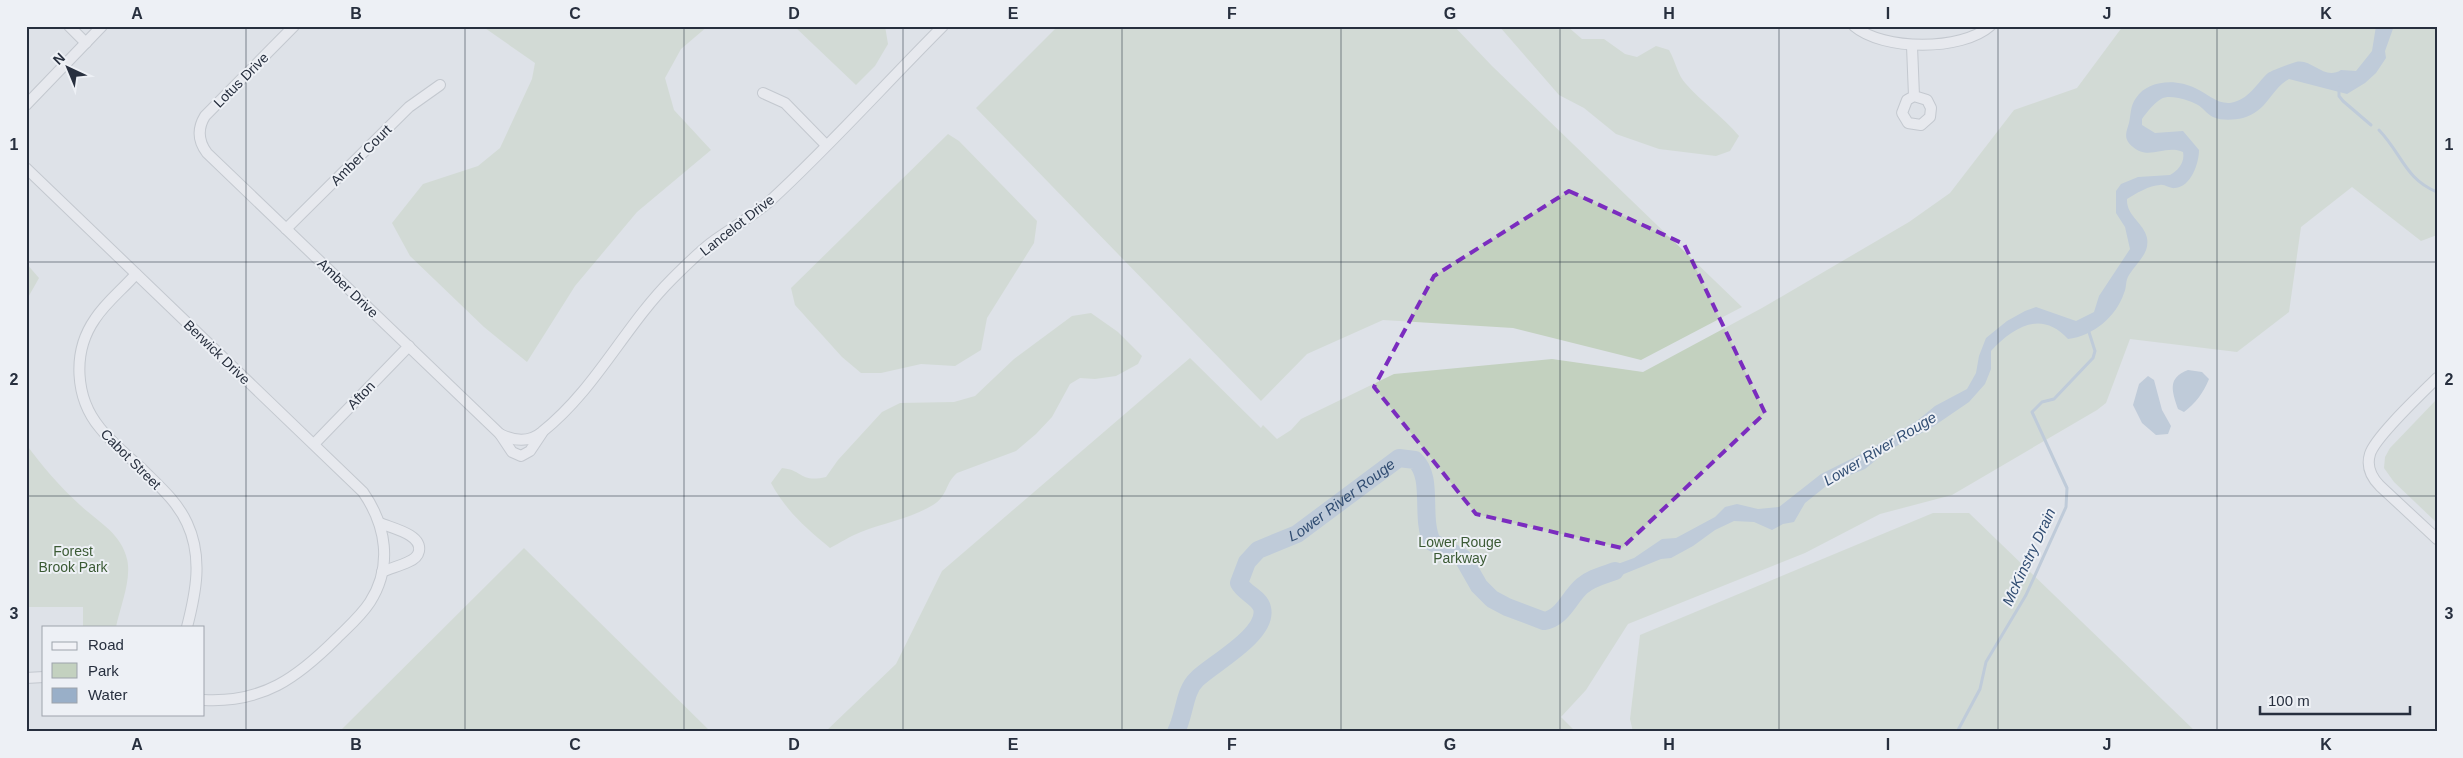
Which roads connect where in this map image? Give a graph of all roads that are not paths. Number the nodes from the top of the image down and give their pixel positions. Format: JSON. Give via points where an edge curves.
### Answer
{"nodes":[{"id":1,"x":69,"y":26,"type":"edge"},
{"id":2,"x":102,"y":26,"type":"edge"},
{"id":3,"x":294,"y":26,"type":"edge"},
{"id":4,"x":943,"y":26,"type":"edge"},
{"id":5,"x":1854,"y":26,"type":"edge"},
{"id":6,"x":1990,"y":26,"type":"edge"},
{"id":7,"x":86,"y":42,"type":"junction"},
{"id":8,"x":1912,"y":46,"type":"junction"},
{"id":9,"x":440,"y":85,"type":"dead end"},
{"id":10,"x":763,"y":93,"type":"dead end"},
{"id":11,"x":1914,"y":96,"type":"dead end"},
{"id":12,"x":26,"y":105,"type":"edge"},
{"id":13,"x":200,"y":140,"type":"joint"},
{"id":14,"x":826,"y":145,"type":"junction"},
{"id":15,"x":26,"y":168,"type":"edge"},
{"id":16,"x":286,"y":229,"type":"junction"},
{"id":17,"x":136,"y":274,"type":"junction"},
{"id":18,"x":409,"y":346,"type":"junction"},
{"id":19,"x":2437,"y":378,"type":"edge"},
{"id":20,"x":542,"y":433,"type":"junction"},
{"id":21,"x":500,"y":434,"type":"junction"},
{"id":22,"x":519,"y":440,"type":"joint"},
{"id":23,"x":314,"y":444,"type":"junction"},
{"id":24,"x":521,"y":456,"type":"joint"},
{"id":25,"x":380,"y":524,"type":"junction"},
{"id":26,"x":2437,"y":539,"type":"edge"},
{"id":27,"x":382,"y":572,"type":"junction"},
{"id":28,"x":187,"y":626,"type":"edge"},
{"id":29,"x":42,"y":677,"type":"edge"},
{"id":30,"x":26,"y":678,"type":"edge"},
{"id":31,"x":205,"y":700,"type":"edge"}],
"edges":[{"from":1,"to":7,"type":"street"},
{"from":2,"to":7,"type":"street"},
{"from":3,"to":13,"type":"street","name":"Lotus Drive","via":[[205,116],[200,126]]},
{"from":4,"to":14,"type":"street","name":"Lancelot Drive"},
{"from":5,"to":8,"type":"street","via":[[1876,39]]},
{"from":6,"to":8,"type":"street","via":[[1984,32],[1960,40]]},
{"from":7,"to":12,"type":"street"},
{"from":8,"to":11,"type":"street"},
{"from":9,"to":16,"type":"street","name":"Amber Court","via":[[409,107]]},
{"from":10,"to":14,"type":"street","via":[[785,103]]},
{"from":13,"to":16,"type":"street","name":"Amber Drive","via":[[206,153]]},
{"from":14,"to":20,"type":"street","name":"Lancelot Drive","via":[[769,202],[711,244],[672,279],[639,317],[594,380]]},
{"from":15,"to":17,"type":"street","name":"Berwick Drive"},
{"from":16,"to":18,"type":"street","name":"Amber Drive"},
{"from":17,"to":23,"type":"street","name":"Berwick Drive"},
{"from":17,"to":28,"type":"street","name":"Cabot Street","via":[[100,312],[88,332],[80,360],[81,390],[100,428],[169,495],[187,522],[198,573]]},
{"from":18,"to":21,"type":"street","name":"Amber Drive"},
{"from":18,"to":23,"type":"street","name":"Afton"},
{"from":19,"to":26,"type":"street","via":[[2374,445],[2368,464],[2373,479]]},
{"from":20,"to":22,"type":"street","name":"Lancelot Drive","via":[[531,439]]},
{"from":20,"to":24,"type":"street","name":"Lancelot Drive","via":[[530,451]]},
{"from":21,"to":22,"type":"street","name":"Amber Drive"},
{"from":21,"to":24,"type":"street","name":"Amber Drive","via":[[512,452]]},
{"from":23,"to":25,"type":"street","name":"Berwick Drive","via":[[363,492]]},
{"from":25,"to":27,"type":"street","name":"Berwick Drive","via":[[384,550]]},
{"from":25,"to":27,"type":"street","via":[[413,536],[419,544],[416,557]]},
{"from":27,"to":31,"type":"street","name":"Berwick Drive","via":[[375,593],[364,610],[296,675],[249,696]]},
{"from":29,"to":30,"type":"street"}]}
